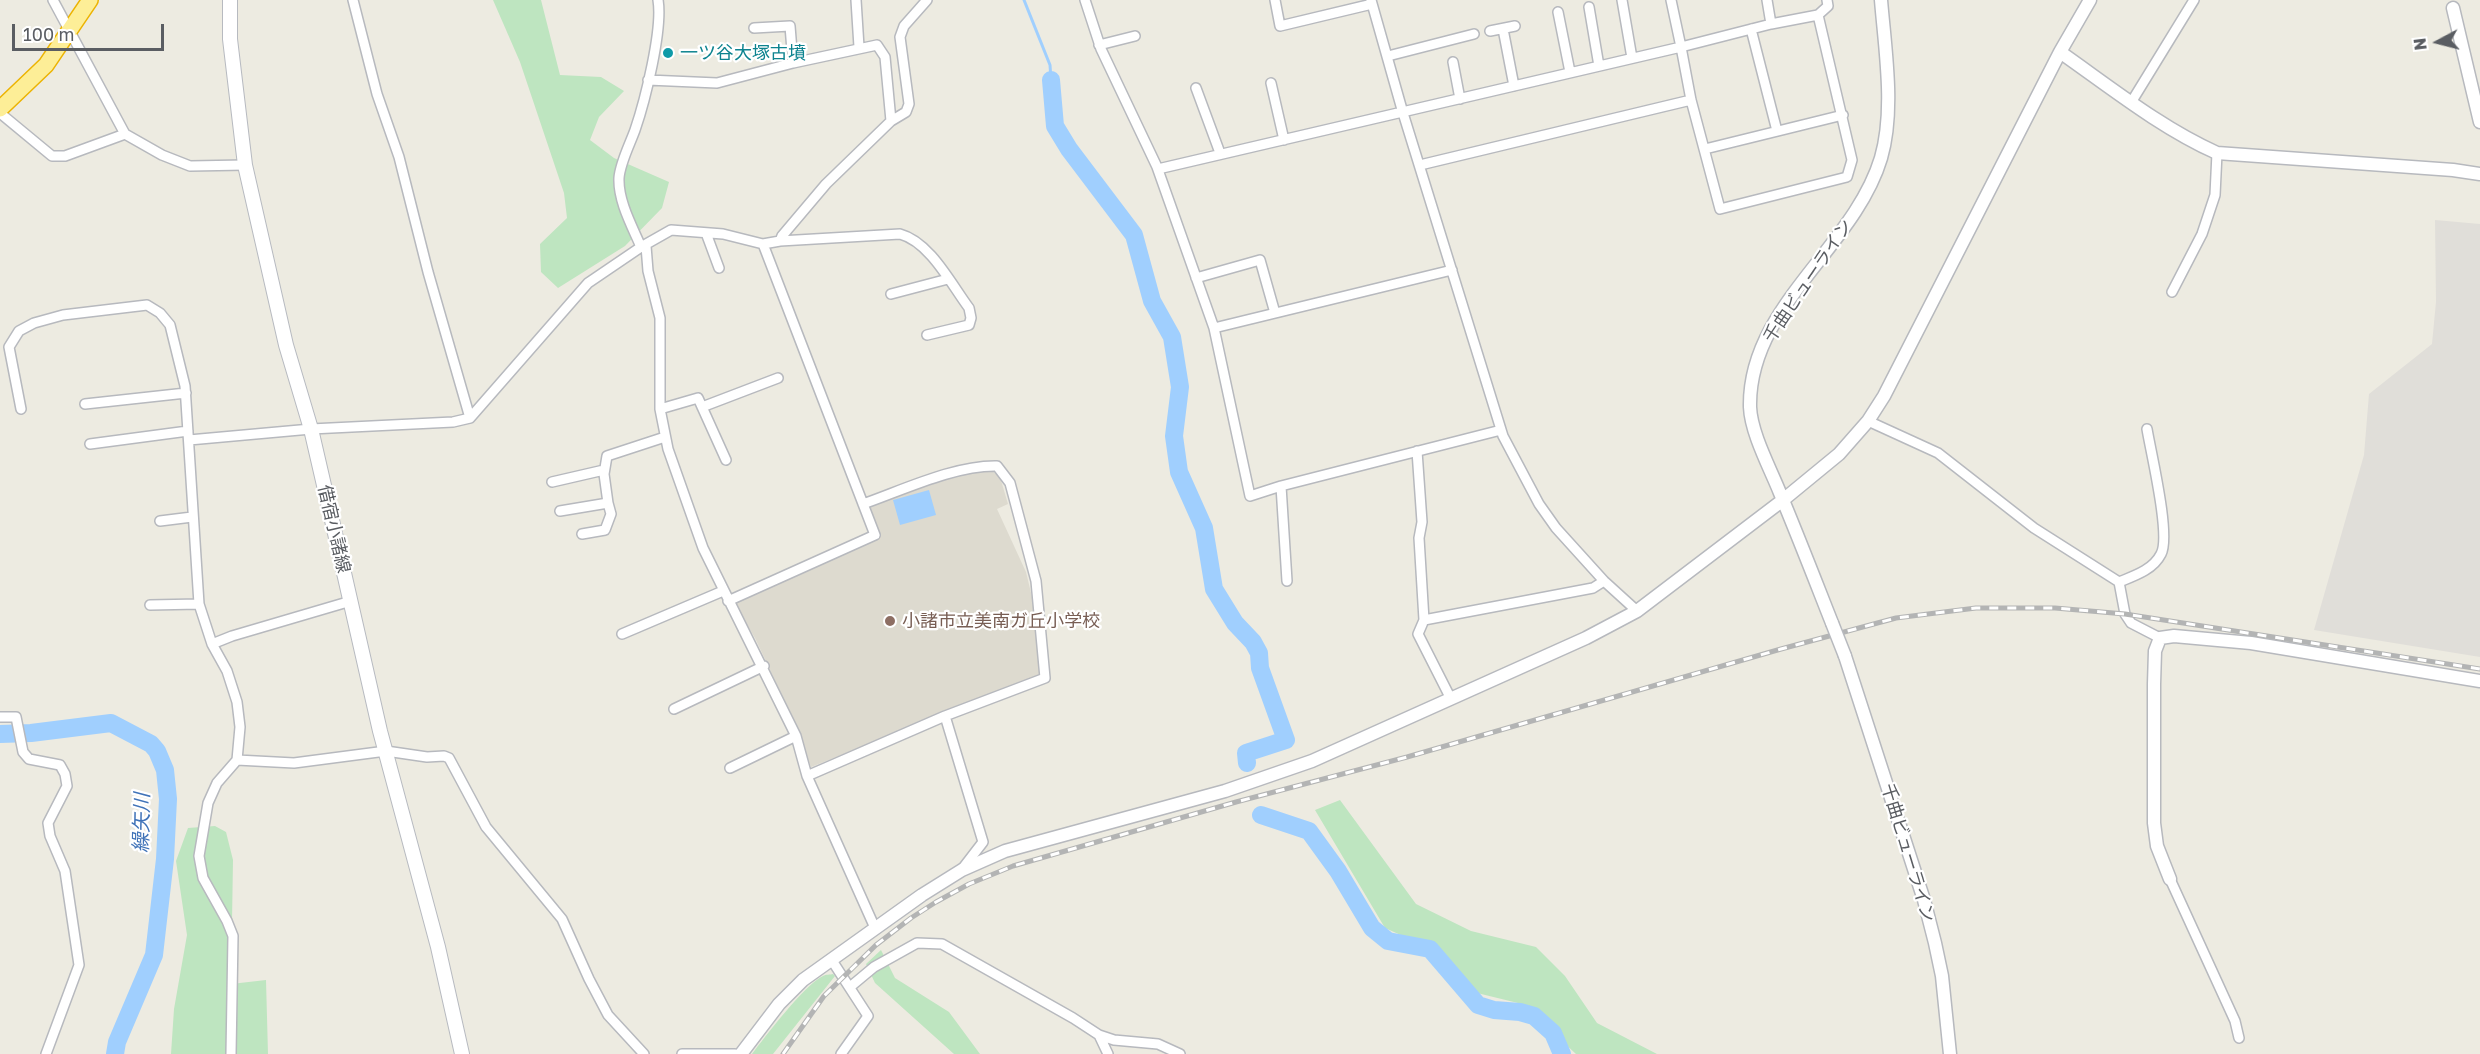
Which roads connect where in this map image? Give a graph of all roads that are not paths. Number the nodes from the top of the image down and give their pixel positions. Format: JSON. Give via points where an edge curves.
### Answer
{"nodes":[{"id":1,"x":53,"y":0,"type":"edge"},
{"id":2,"x":82,"y":0,"type":"edge"},
{"id":3,"x":90,"y":0,"type":"edge"},
{"id":4,"x":230,"y":0,"type":"edge"},
{"id":5,"x":353,"y":0,"type":"edge"},
{"id":6,"x":658,"y":0,"type":"edge"},
{"id":7,"x":856,"y":0,"type":"edge"},
{"id":8,"x":927,"y":0,"type":"edge"},
{"id":9,"x":1085,"y":0,"type":"edge"},
{"id":10,"x":1275,"y":0,"type":"edge"},
{"id":11,"x":1622,"y":0,"type":"edge"},
{"id":12,"x":1671,"y":0,"type":"edge"},
{"id":13,"x":1767,"y":0,"type":"edge"},
{"id":14,"x":1827,"y":0,"type":"edge"},
{"id":15,"x":1881,"y":0,"type":"edge"},
{"id":16,"x":2090,"y":0,"type":"edge"},
{"id":17,"x":2194,"y":0,"type":"edge"},
{"id":18,"x":1372,"y":2,"type":"edge"},
{"id":19,"x":2452,"y":4,"type":"edge"},
{"id":20,"x":1589,"y":7,"type":"dead end"},
{"id":21,"x":1558,"y":12,"type":"dead end"},
{"id":22,"x":1818,"y":15,"type":"junction"},
{"id":23,"x":74,"y":24,"type":"junction"},
{"id":24,"x":1771,"y":24,"type":"junction"},
{"id":25,"x":1515,"y":26,"type":"dead end"},
{"id":26,"x":754,"y":28,"type":"dead end"},
{"id":27,"x":1503,"y":29,"type":"junction"},
{"id":28,"x":1751,"y":29,"type":"junction"},
{"id":29,"x":1490,"y":31,"type":"dead end"},
{"id":30,"x":1474,"y":34,"type":"dead end"},
{"id":31,"x":1135,"y":36,"type":"dead end"},
{"id":32,"x":1100,"y":45,"type":"junction"},
{"id":33,"x":859,"y":47,"type":"junction"},
{"id":34,"x":1680,"y":47,"type":"junction"},
{"id":35,"x":2060,"y":52,"type":"junction"},
{"id":36,"x":1388,"y":56,"type":"junction"},
{"id":37,"x":1632,"y":58,"type":"junction"},
{"id":38,"x":1453,"y":62,"type":"dead end"},
{"id":39,"x":793,"y":63,"type":"junction"},
{"id":40,"x":1599,"y":66,"type":"junction"},
{"id":41,"x":1570,"y":72,"type":"junction"},
{"id":42,"x":648,"y":80,"type":"junction"},
{"id":43,"x":1271,"y":83,"type":"dead end"},
{"id":44,"x":1514,"y":86,"type":"junction"},
{"id":45,"x":1196,"y":88,"type":"dead end"},
{"id":46,"x":1460,"y":99,"type":"junction"},
{"id":47,"x":1691,"y":100,"type":"junction"},
{"id":48,"x":2132,"y":101,"type":"junction"},
{"id":49,"x":0,"y":111,"type":"edge"},
{"id":50,"x":1403,"y":113,"type":"junction"},
{"id":51,"x":1843,"y":115,"type":"junction"},
{"id":52,"x":891,"y":121,"type":"junction"},
{"id":53,"x":2480,"y":122,"type":"edge"},
{"id":54,"x":1777,"y":131,"type":"junction"},
{"id":55,"x":125,"y":134,"type":"junction"},
{"id":56,"x":1284,"y":140,"type":"junction"},
{"id":57,"x":1705,"y":149,"type":"junction"},
{"id":58,"x":1220,"y":153,"type":"junction"},
{"id":59,"x":2217,"y":153,"type":"junction"},
{"id":60,"x":245,"y":165,"type":"junction"},
{"id":61,"x":1420,"y":165,"type":"junction"},
{"id":62,"x":1157,"y":167,"type":"junction"},
{"id":63,"x":2480,"y":174,"type":"edge"},
{"id":64,"x":706,"y":233,"type":"junction"},
{"id":65,"x":780,"y":241,"type":"junction"},
{"id":66,"x":763,"y":244,"type":"junction"},
{"id":67,"x":643,"y":246,"type":"junction"},
{"id":68,"x":719,"y":268,"type":"dead end"},
{"id":69,"x":1452,"y":270,"type":"junction"},
{"id":70,"x":1196,"y":278,"type":"junction"},
{"id":71,"x":948,"y":279,"type":"junction"},
{"id":72,"x":2172,"y":292,"type":"dead end"},
{"id":73,"x":891,"y":294,"type":"dead end"},
{"id":74,"x":1275,"y":313,"type":"junction"},
{"id":75,"x":1214,"y":328,"type":"junction"},
{"id":76,"x":927,"y":335,"type":"dead end"},
{"id":77,"x":778,"y":378,"type":"dead end"},
{"id":78,"x":186,"y":393,"type":"junction"},
{"id":79,"x":85,"y":404,"type":"dead end"},
{"id":80,"x":702,"y":407,"type":"junction"},
{"id":81,"x":21,"y":409,"type":"dead end"},
{"id":82,"x":660,"y":409,"type":"junction"},
{"id":83,"x":470,"y":418,"type":"junction"},
{"id":84,"x":1868,"y":421,"type":"junction"},
{"id":85,"x":311,"y":429,"type":"junction"},
{"id":86,"x":2147,"y":429,"type":"dead end"},
{"id":87,"x":1501,"y":430,"type":"junction"},
{"id":88,"x":189,"y":436,"type":"junction"},
{"id":89,"x":665,"y":437,"type":"junction"},
{"id":90,"x":90,"y":444,"type":"dead end"},
{"id":91,"x":1417,"y":451,"type":"junction"},
{"id":92,"x":726,"y":460,"type":"dead end"},
{"id":93,"x":604,"y":470,"type":"junction"},
{"id":94,"x":552,"y":482,"type":"dead end"},
{"id":95,"x":1281,"y":486,"type":"junction"},
{"id":96,"x":1783,"y":500,"type":"junction"},
{"id":97,"x":608,"y":503,"type":"junction"},
{"id":98,"x":863,"y":504,"type":"junction"},
{"id":99,"x":560,"y":511,"type":"dead end"},
{"id":100,"x":192,"y":517,"type":"junction"},
{"id":101,"x":160,"y":521,"type":"dead end"},
{"id":102,"x":582,"y":534,"type":"dead end"},
{"id":103,"x":1287,"y":581,"type":"dead end"},
{"id":104,"x":1604,"y":581,"type":"junction"},
{"id":105,"x":2119,"y":582,"type":"junction"},
{"id":106,"x":723,"y":591,"type":"junction"},
{"id":107,"x":351,"y":601,"type":"junction"},
{"id":108,"x":728,"y":601,"type":"junction"},
{"id":109,"x":200,"y":604,"type":"junction"},
{"id":110,"x":150,"y":605,"type":"dead end"},
{"id":111,"x":1637,"y":611,"type":"junction"},
{"id":112,"x":1424,"y":620,"type":"junction"},
{"id":113,"x":622,"y":634,"type":"dead end"},
{"id":114,"x":2160,"y":638,"type":"junction"},
{"id":115,"x":212,"y":644,"type":"junction"},
{"id":116,"x":764,"y":666,"type":"junction"},
{"id":117,"x":2480,"y":681,"type":"edge"},
{"id":118,"x":1450,"y":699,"type":"junction"},
{"id":119,"x":675,"y":709,"type":"dead end"},
{"id":120,"x":945,"y":716,"type":"junction"},
{"id":121,"x":0,"y":717,"type":"edge"},
{"id":122,"x":796,"y":736,"type":"junction"},
{"id":123,"x":386,"y":751,"type":"junction"},
{"id":124,"x":237,"y":760,"type":"junction"},
{"id":125,"x":730,"y":768,"type":"dead end"},
{"id":126,"x":807,"y":776,"type":"junction"},
{"id":127,"x":962,"y":870,"type":"junction"},
{"id":128,"x":2170,"y":879,"type":"joint"},
{"id":129,"x":875,"y":927,"type":"junction"},
{"id":130,"x":831,"y":959,"type":"junction"},
{"id":131,"x":850,"y":987,"type":"junction"},
{"id":132,"x":1099,"y":1035,"type":"junction"},
{"id":133,"x":2239,"y":1038,"type":"dead end"},
{"id":134,"x":46,"y":1054,"type":"edge"},
{"id":135,"x":231,"y":1054,"type":"edge"},
{"id":136,"x":462,"y":1054,"type":"edge"},
{"id":137,"x":644,"y":1054,"type":"edge"},
{"id":138,"x":682,"y":1054,"type":"edge"},
{"id":139,"x":735,"y":1054,"type":"edge"},
{"id":140,"x":741,"y":1054,"type":"edge"},
{"id":141,"x":841,"y":1054,"type":"edge"},
{"id":142,"x":1108,"y":1054,"type":"edge"},
{"id":143,"x":1180,"y":1054,"type":"edge"},
{"id":144,"x":1950,"y":1054,"type":"edge"}],
"edges":[{"from":1,"to":23,"type":"street"},
{"from":2,"to":23,"type":"highway"},
{"from":3,"to":23,"type":"highway"},
{"from":4,"to":60,"type":"main road","name":"借宿小諸線","via":[[230,39]]},
{"from":5,"to":83,"type":"street"},
{"from":6,"to":42,"type":"street","via":[[660,12]]},
{"from":7,"to":33,"type":"street"},
{"from":8,"to":52,"type":"street","via":[[904,26],[900,37],[909,105]]},
{"from":9,"to":32,"type":"street"},
{"from":10,"to":18,"type":"street","via":[[1281,26]]},
{"from":11,"to":37,"type":"street"},
{"from":12,"to":34,"type":"street"},
{"from":13,"to":24,"type":"street"},
{"from":14,"to":22,"type":"street","via":[[1828,6]]},
{"from":15,"to":96,"type":"street","name":"千曲ビューライン","via":[[1887,119],[1881,158],[1857,208],[1786,305],[1760,351],[1751,382],[1750,411]]},
{"from":16,"to":35,"type":"street"},
{"from":17,"to":48,"type":"street"},
{"from":18,"to":36,"type":"street"},
{"from":19,"to":53,"type":"street"},
{"from":20,"to":40,"type":"street"},
{"from":21,"to":41,"type":"street"},
{"from":22,"to":24,"type":"street"},
{"from":22,"to":51,"type":"street"},
{"from":23,"to":49,"type":"highway","via":[[46,65]]},
{"from":23,"to":55,"type":"street"},
{"from":24,"to":28,"type":"street"},
{"from":25,"to":27,"type":"street"},
{"from":26,"to":39,"type":"street","via":[[790,26]]},
{"from":27,"to":29,"type":"street"},
{"from":27,"to":44,"type":"street"},
{"from":28,"to":34,"type":"street"},
{"from":28,"to":54,"type":"street"},
{"from":30,"to":36,"type":"street"},
{"from":31,"to":32,"type":"street"},
{"from":32,"to":62,"type":"street"},
{"from":33,"to":39,"type":"street"},
{"from":33,"to":52,"type":"street","via":[[877,45],[885,57]]},
{"from":34,"to":37,"type":"street"},
{"from":34,"to":47,"type":"street"},
{"from":35,"to":48,"type":"street"},
{"from":35,"to":84,"type":"street"},
{"from":36,"to":50,"type":"street"},
{"from":37,"to":40,"type":"street"},
{"from":38,"to":46,"type":"street"},
{"from":39,"to":42,"type":"street","via":[[717,84]]},
{"from":40,"to":41,"type":"street"},
{"from":41,"to":44,"type":"street"},
{"from":42,"to":67,"type":"street","via":[[619,176],[622,199]]},
{"from":43,"to":56,"type":"street"},
{"from":44,"to":46,"type":"street"},
{"from":45,"to":58,"type":"street"},
{"from":46,"to":50,"type":"street"},
{"from":47,"to":57,"type":"street"},
{"from":47,"to":61,"type":"street"},
{"from":48,"to":59,"type":"street"},
{"from":49,"to":55,"type":"street","via":[[52,156],[65,156]]},
{"from":50,"to":56,"type":"street"},
{"from":50,"to":61,"type":"street"},
{"from":51,"to":54,"type":"street"},
{"from":51,"to":57,"type":"street","via":[[1852,160],[1847,177],[1720,209]]},
{"from":52,"to":65,"type":"street","via":[[826,184]]},
{"from":54,"to":57,"type":"street"},
{"from":55,"to":60,"type":"street","via":[[190,166]]},
{"from":56,"to":58,"type":"street"},
{"from":58,"to":62,"type":"street"},
{"from":59,"to":63,"type":"street"},
{"from":59,"to":72,"type":"street","via":[[2215,195],[2205,225]]},
{"from":60,"to":85,"type":"main road","name":"借宿小諸線","via":[[286,345]]},
{"from":61,"to":69,"type":"street"},
{"from":62,"to":70,"type":"street"},
{"from":64,"to":66,"type":"street"},
{"from":64,"to":67,"type":"street","via":[[671,230]]},
{"from":64,"to":68,"type":"street"},
{"from":65,"to":66,"type":"street"},
{"from":65,"to":71,"type":"street","via":[[900,234],[921,243]]},
{"from":66,"to":98,"type":"street"},
{"from":67,"to":82,"type":"street","via":[[660,318]]},
{"from":67,"to":83,"type":"street","via":[[588,283]]},
{"from":69,"to":74,"type":"street"},
{"from":69,"to":87,"type":"street"},
{"from":70,"to":74,"type":"street","via":[[1260,261]]},
{"from":70,"to":75,"type":"street"},
{"from":71,"to":73,"type":"street"},
{"from":71,"to":76,"type":"street","via":[[969,308],[969,326]]},
{"from":74,"to":75,"type":"street"},
{"from":75,"to":95,"type":"street","via":[[1250,496]]},
{"from":77,"to":80,"type":"street"},
{"from":78,"to":79,"type":"street"},
{"from":78,"to":81,"type":"street","via":[[171,325],[147,305],[63,315],[20,331],[9,347]]},
{"from":78,"to":88,"type":"street"},
{"from":80,"to":82,"type":"street","via":[[698,398]]},
{"from":80,"to":92,"type":"street"},
{"from":82,"to":89,"type":"street"},
{"from":83,"to":85,"type":"street"},
{"from":84,"to":96,"type":"street","via":[[1839,454]]},
{"from":84,"to":105,"type":"street","via":[[1938,453],[2034,528]]},
{"from":85,"to":88,"type":"street"},
{"from":85,"to":107,"type":"main road","name":"借宿小諸線"},
{"from":86,"to":105,"type":"street","via":[[2164,530],[2162,554],[2142,574]]},
{"from":87,"to":91,"type":"street"},
{"from":87,"to":104,"type":"street","via":[[1539,504]]},
{"from":88,"to":90,"type":"street"},
{"from":88,"to":100,"type":"street"},
{"from":89,"to":93,"type":"street","via":[[607,456]]},
{"from":89,"to":106,"type":"street","via":[[703,548]]},
{"from":91,"to":95,"type":"street"},
{"from":91,"to":112,"type":"street"},
{"from":93,"to":94,"type":"street"},
{"from":93,"to":97,"type":"street"},
{"from":95,"to":103,"type":"street"},
{"from":96,"to":111,"type":"street"},
{"from":96,"to":144,"type":"street","name":"千曲ビューライン","bridge":true,"via":[[1845,656],[1924,900],[1942,976]]},
{"from":97,"to":99,"type":"street"},
{"from":97,"to":102,"type":"street","via":[[611,514],[604,530]]},
{"from":98,"to":108,"type":"street","via":[[875,535]]},
{"from":98,"to":120,"type":"street","via":[[984,466],[997,466],[1010,483],[1036,581],[1045,678]]},
{"from":100,"to":101,"type":"street"},
{"from":100,"to":109,"type":"street"},
{"from":104,"to":111,"type":"street"},
{"from":104,"to":112,"type":"street","via":[[1593,588]]},
{"from":105,"to":114,"type":"street","via":[[2125,614],[2131,623]]},
{"from":106,"to":108,"type":"street"},
{"from":106,"to":113,"type":"street"},
{"from":107,"to":115,"type":"street"},
{"from":107,"to":123,"type":"main road","name":"借宿小諸線"},
{"from":108,"to":116,"type":"street"},
{"from":109,"to":110,"type":"street"},
{"from":109,"to":115,"type":"street"},
{"from":111,"to":118,"type":"street"},
{"from":112,"to":118,"type":"street","via":[[1418,634]]},
{"from":114,"to":117,"type":"street","via":[[2251,643]]},
{"from":114,"to":128,"type":"street","via":[[2154,673],[2154,823],[2157,846]]},
{"from":115,"to":124,"type":"street","via":[[227,671],[237,702]]},
{"from":116,"to":119,"type":"street"},
{"from":116,"to":122,"type":"street"},
{"from":118,"to":127,"type":"street","via":[[1312,760],[1225,791],[1005,851]]},
{"from":120,"to":126,"type":"street"},
{"from":120,"to":127,"type":"street","via":[[984,842]]},
{"from":121,"to":134,"type":"street","via":[[16,717],[29,759],[60,765],[67,786],[48,823],[65,872],[79,965]]},
{"from":122,"to":125,"type":"street"},
{"from":122,"to":126,"type":"street"},
{"from":123,"to":124,"type":"street","via":[[294,763]]},
{"from":123,"to":136,"type":"main road","name":"借宿小諸線","via":[[441,957]]},
{"from":123,"to":137,"type":"street","via":[[449,758],[486,827],[562,919],[608,1015]]},
{"from":124,"to":135,"type":"street","via":[[217,783],[208,803],[199,856],[202,878],[232,936]]},
{"from":126,"to":129,"type":"street"},
{"from":127,"to":129,"type":"street"},
{"from":128,"to":133,"type":"street","via":[[2235,1021]]},
{"from":129,"to":130,"type":"street"},
{"from":130,"to":131,"type":"street"},
{"from":130,"to":140,"type":"street","via":[[779,1004]]},
{"from":131,"to":132,"type":"street","via":[[874,966],[917,942],[942,944]]},
{"from":131,"to":141,"type":"street","via":[[868,1016]]},
{"from":132,"to":142,"type":"street"},
{"from":132,"to":143,"type":"street","via":[[1158,1044]]},
{"from":138,"to":139,"type":"street"}]}
